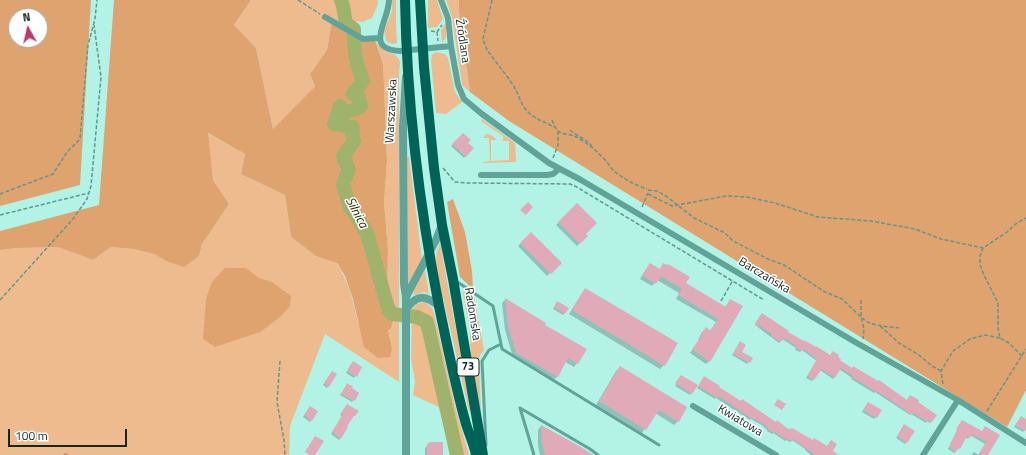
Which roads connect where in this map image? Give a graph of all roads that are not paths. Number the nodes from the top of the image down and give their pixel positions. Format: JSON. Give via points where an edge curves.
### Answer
{"nodes":[{"id":1,"x":388,"y":0,"type":"edge"},
{"id":2,"x":405,"y":0,"type":"edge"},
{"id":3,"x":420,"y":0,"type":"edge"},
{"id":4,"x":440,"y":0,"type":"edge"},
{"id":5,"x":325,"y":17,"type":"road end"},
{"id":6,"x":379,"y":38,"type":"junction"},
{"id":7,"x":451,"y":46,"type":"junction"},
{"id":8,"x":422,"y":48,"type":"junction"},
{"id":9,"x":407,"y":50,"type":"junction"},
{"id":10,"x":408,"y":66,"type":"junction"},
{"id":11,"x":560,"y":168,"type":"junction"},
{"id":12,"x":481,"y":175,"type":"dead end"},
{"id":13,"x":442,"y":225,"type":"junction"},
{"id":14,"x":429,"y":254,"type":"junction"},
{"id":15,"x":453,"y":279,"type":"junction"},
{"id":16,"x":406,"y":297,"type":"junction"},
{"id":17,"x":439,"y":306,"type":"junction"},
{"id":18,"x":406,"y":309,"type":"junction"},
{"id":19,"x":501,"y":344,"type":"junction"},
{"id":20,"x":958,"y":400,"type":"junction"},
{"id":21,"x":693,"y":406,"type":"dead end"},
{"id":22,"x":1026,"y":443,"type":"edge"},
{"id":23,"x":659,"y":445,"type":"dead end"},
{"id":24,"x":406,"y":455,"type":"edge"},
{"id":25,"x":476,"y":455,"type":"edge"},
{"id":26,"x":485,"y":455,"type":"edge"},
{"id":27,"x":534,"y":455,"type":"edge"},
{"id":28,"x":598,"y":455,"type":"edge"},
{"id":29,"x":776,"y":455,"type":"edge"},
{"id":30,"x":923,"y":455,"type":"edge"}],
"edges":[{"from":1,"to":6,"type":"street","via":[[387,14]]},
{"from":2,"to":9,"type":"main road","number":"73"},
{"from":3,"to":8,"type":"main road","number":"73"},
{"from":4,"to":7,"type":"street","name":"Źródlana","via":[[448,18]]},
{"from":5,"to":6,"type":"street","via":[[363,39]]},
{"from":6,"to":9,"type":"street","via":[[382,46],[392,50]]},
{"from":7,"to":8,"type":"street"},
{"from":7,"to":11,"type":"street","name":"Źródlana","via":[[458,85],[464,99],[549,163]]},
{"from":8,"to":9,"type":"street"},
{"from":8,"to":13,"type":"main road","number":"73"},
{"from":9,"to":10,"type":"main road","number":"73"},
{"from":10,"to":14,"type":"main road","name":"Warszawska","number":"73","via":[[418,175]]},
{"from":10,"to":16,"type":"street","name":"Warszawska","via":[[404,86],[403,126]]},
{"from":11,"to":12,"type":"street","via":[[547,175]]},
{"from":11,"to":20,"type":"street","name":"Barczańska"},
{"from":13,"to":14,"type":"street","name":"Warszawska"},
{"from":13,"to":15,"type":"main road","name":"Radomska","number":"73"},
{"from":14,"to":16,"type":"street","name":"Warszawska"},
{"from":14,"to":17,"type":"main road","name":"Warszawska","number":"73"},
{"from":15,"to":19,"type":"lane","via":[[492,306]]},
{"from":15,"to":26,"type":"main road","name":"Radomska","number":"73"},
{"from":16,"to":18,"type":"street","name":"Warszawska"},
{"from":17,"to":18,"type":"street","via":[[426,297],[421,297],[411,302]]},
{"from":17,"to":25,"type":"main road","number":"73","via":[[466,424]]},
{"from":18,"to":24,"type":"street","name":"Warszawska"},
{"from":19,"to":23,"type":"lane","via":[[502,349]]},
{"from":19,"to":26,"type":"lane","via":[[489,350],[482,361]]},
{"from":20,"to":22,"type":"street","name":"Barczańska"},
{"from":20,"to":30,"type":"street"},
{"from":21,"to":29,"type":"street","name":"Kwiatowa"},
{"from":27,"to":28,"type":"lane","via":[[520,408]]}]}
